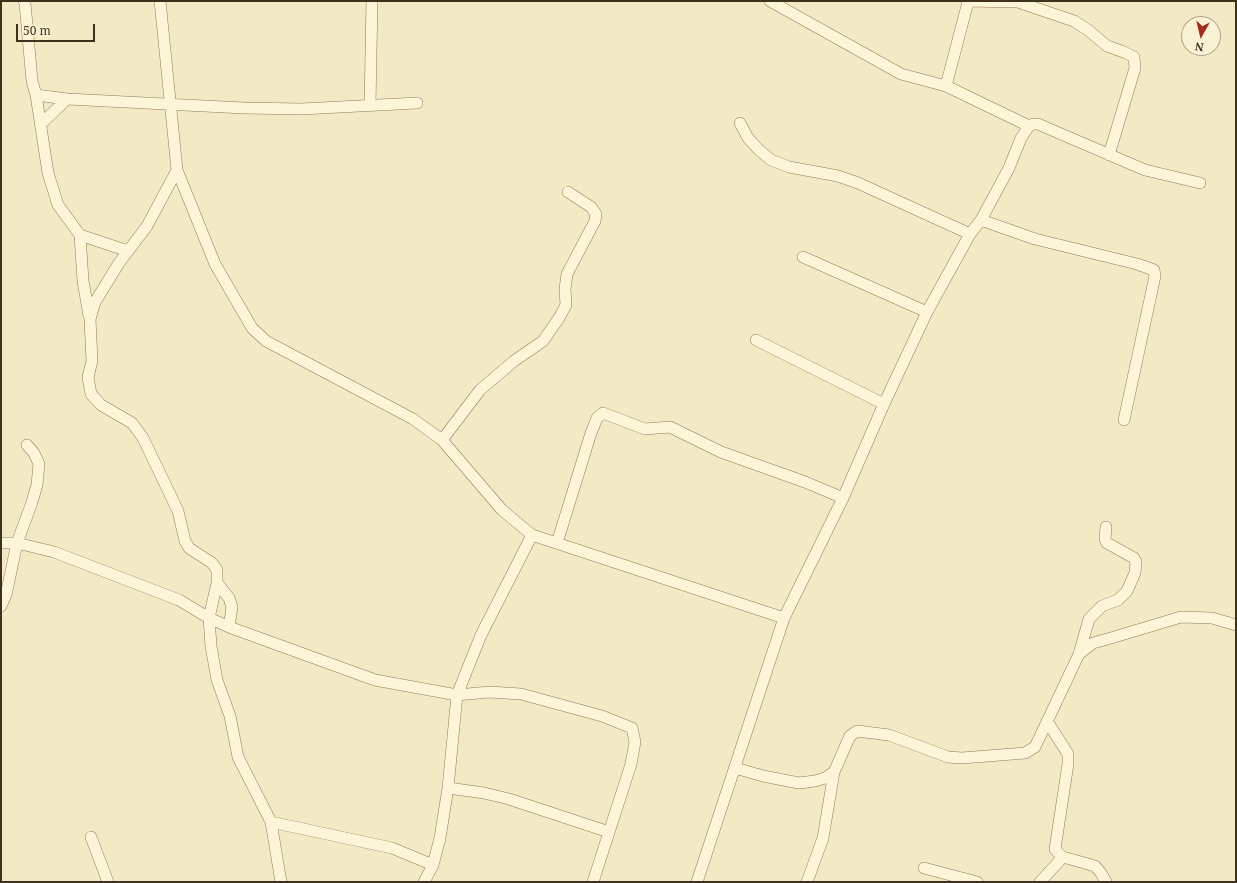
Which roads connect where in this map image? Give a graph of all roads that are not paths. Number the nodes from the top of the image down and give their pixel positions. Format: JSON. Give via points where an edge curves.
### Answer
{"nodes":[{"id":1,"x":24,"y":1,"type":"edge"},
{"id":2,"x":160,"y":1,"type":"edge"},
{"id":3,"x":372,"y":1,"type":"edge"},
{"id":4,"x":770,"y":1,"type":"edge"},
{"id":5,"x":967,"y":1,"type":"edge"},
{"id":6,"x":946,"y":86,"type":"junction"},
{"id":7,"x":36,"y":95,"type":"junction"},
{"id":8,"x":67,"y":99,"type":"junction"},
{"id":9,"x":417,"y":103,"type":"dead end"},
{"id":10,"x":170,"y":104,"type":"junction"},
{"id":11,"x":370,"y":105,"type":"junction"},
{"id":12,"x":740,"y":123,"type":"dead end"},
{"id":13,"x":41,"y":124,"type":"junction"},
{"id":14,"x":1029,"y":126,"type":"junction"},
{"id":15,"x":1109,"y":155,"type":"junction"},
{"id":16,"x":177,"y":170,"type":"junction"},
{"id":17,"x":1200,"y":183,"type":"dead end"},
{"id":18,"x":568,"y":192,"type":"dead end"},
{"id":19,"x":981,"y":220,"type":"junction"},
{"id":20,"x":970,"y":234,"type":"junction"},
{"id":21,"x":80,"y":235,"type":"junction"},
{"id":22,"x":128,"y":251,"type":"junction"},
{"id":23,"x":803,"y":257,"type":"dead end"},
{"id":24,"x":927,"y":312,"type":"junction"},
{"id":25,"x":90,"y":319,"type":"junction"},
{"id":26,"x":756,"y":340,"type":"dead end"},
{"id":27,"x":884,"y":404,"type":"junction"},
{"id":28,"x":1124,"y":420,"type":"dead end"},
{"id":29,"x":442,"y":440,"type":"junction"},
{"id":30,"x":27,"y":445,"type":"dead end"},
{"id":31,"x":843,"y":498,"type":"junction"},
{"id":32,"x":1106,"y":527,"type":"dead end"},
{"id":33,"x":532,"y":535,"type":"junction"},
{"id":34,"x":1,"y":543,"type":"edge"},
{"id":35,"x":17,"y":543,"type":"junction"},
{"id":36,"x":557,"y":543,"type":"junction"},
{"id":37,"x":217,"y":583,"type":"junction"},
{"id":38,"x":1,"y":606,"type":"edge"},
{"id":39,"x":209,"y":618,"type":"junction"},
{"id":40,"x":784,"y":618,"type":"junction"},
{"id":41,"x":1236,"y":625,"type":"edge"},
{"id":42,"x":229,"y":627,"type":"junction"},
{"id":43,"x":1079,"y":654,"type":"junction"},
{"id":44,"x":457,"y":695,"type":"junction"},
{"id":45,"x":1048,"y":721,"type":"junction"},
{"id":46,"x":735,"y":768,"type":"junction"},
{"id":47,"x":834,"y":772,"type":"junction"},
{"id":48,"x":448,"y":788,"type":"junction"},
{"id":49,"x":271,"y":822,"type":"junction"},
{"id":50,"x":609,"y":832,"type":"junction"},
{"id":51,"x":91,"y":837,"type":"dead end"},
{"id":52,"x":1063,"y":857,"type":"junction"},
{"id":53,"x":432,"y":865,"type":"junction"},
{"id":54,"x":924,"y":868,"type":"dead end"},
{"id":55,"x":108,"y":882,"type":"edge"},
{"id":56,"x":281,"y":882,"type":"edge"},
{"id":57,"x":424,"y":882,"type":"edge"},
{"id":58,"x":593,"y":882,"type":"edge"},
{"id":59,"x":697,"y":882,"type":"edge"},
{"id":60,"x":807,"y":882,"type":"edge"},
{"id":61,"x":978,"y":882,"type":"edge"},
{"id":62,"x":1040,"y":882,"type":"edge"},
{"id":63,"x":1106,"y":882,"type":"edge"}],
"edges":[{"from":1,"to":7,"type":"street","via":[[32,81]]},
{"from":2,"to":10,"type":"street"},
{"from":3,"to":11,"type":"street"},
{"from":4,"to":6,"type":"street","via":[[901,74]]},
{"from":5,"to":6,"type":"street"},
{"from":5,"to":15,"type":"street","via":[[1018,2],[1074,22],[1107,46],[1134,57],[1135,68]]},
{"from":6,"to":14,"type":"street"},
{"from":7,"to":8,"type":"street"},
{"from":7,"to":13,"type":"street"},
{"from":8,"to":10,"type":"street"},
{"from":8,"to":13,"type":"street"},
{"from":9,"to":11,"type":"street"},
{"from":10,"to":11,"type":"street","via":[[294,109]]},
{"from":10,"to":16,"type":"street"},
{"from":12,"to":20,"type":"street","via":[[758,150],[771,160],[789,167],[838,176],[858,183]]},
{"from":13,"to":21,"type":"street","via":[[48,173],[58,205]]},
{"from":14,"to":15,"type":"street","via":[[1038,124]]},
{"from":14,"to":19,"type":"street"},
{"from":15,"to":17,"type":"street","via":[[1150,172]]},
{"from":16,"to":22,"type":"street","via":[[147,226]]},
{"from":16,"to":29,"type":"street","via":[[215,264],[252,328],[266,341],[413,419]]},
{"from":18,"to":29,"type":"street","via":[[591,207],[596,214],[595,221],[567,274],[566,305],[543,341],[514,361],[480,390]]},
{"from":19,"to":20,"type":"street"},
{"from":19,"to":28,"type":"street","via":[[1035,239],[1154,270],[1155,276]]},
{"from":20,"to":24,"type":"street"},
{"from":21,"to":22,"type":"street"},
{"from":21,"to":25,"type":"street","via":[[83,281]]},
{"from":22,"to":25,"type":"street","via":[[95,302]]},
{"from":23,"to":24,"type":"street"},
{"from":24,"to":27,"type":"street"},
{"from":25,"to":37,"type":"street","via":[[92,361],[88,377],[91,394],[101,405],[132,423],[143,438],[178,511],[185,541],[189,548],[212,563],[216,570]]},
{"from":26,"to":27,"type":"street"},
{"from":27,"to":31,"type":"street"},
{"from":29,"to":33,"type":"street","via":[[502,510]]},
{"from":30,"to":35,"type":"street","via":[[39,464],[37,485]]},
{"from":31,"to":36,"type":"street","via":[[721,452],[670,427],[645,429],[603,413],[596,418]]},
{"from":31,"to":40,"type":"street"},
{"from":32,"to":43,"type":"street","via":[[1107,543],[1134,558],[1135,572],[1126,591],[1118,600],[1102,606],[1088,619]]},
{"from":33,"to":36,"type":"street"},
{"from":33,"to":44,"type":"street","via":[[480,635]]},
{"from":34,"to":35,"type":"street"},
{"from":35,"to":38,"type":"street","via":[[6,595]]},
{"from":35,"to":39,"type":"street","via":[[54,552],[142,585],[179,600]]},
{"from":36,"to":40,"type":"street"},
{"from":37,"to":39,"type":"street"},
{"from":37,"to":42,"type":"street","via":[[229,598],[232,607]]},
{"from":39,"to":42,"type":"street"},
{"from":39,"to":49,"type":"street","via":[[217,680],[230,716],[238,756]]},
{"from":40,"to":46,"type":"street"},
{"from":41,"to":43,"type":"street","via":[[1212,618],[1181,617],[1093,643]]},
{"from":42,"to":44,"type":"street","via":[[375,680]]},
{"from":43,"to":45,"type":"street"},
{"from":44,"to":48,"type":"street"},
{"from":44,"to":50,"type":"street","via":[[489,692],[521,694],[602,716],[632,728],[635,742],[631,764]]},
{"from":45,"to":47,"type":"street","via":[[1035,747],[1025,754],[962,758],[934,753],[890,735],[857,731],[850,736]]},
{"from":45,"to":52,"type":"street","via":[[1068,754],[1055,840],[1055,849]]},
{"from":46,"to":47,"type":"street","via":[[799,783],[826,778]]},
{"from":46,"to":59,"type":"street"},
{"from":47,"to":60,"type":"street","via":[[823,838]]},
{"from":48,"to":50,"type":"street","via":[[509,799]]},
{"from":48,"to":53,"type":"street","via":[[440,838]]},
{"from":49,"to":53,"type":"street","via":[[392,848]]},
{"from":49,"to":56,"type":"street"},
{"from":50,"to":58,"type":"street"},
{"from":51,"to":55,"type":"street"},
{"from":52,"to":62,"type":"street"},
{"from":52,"to":63,"type":"street","via":[[1095,866]]},
{"from":53,"to":57,"type":"street"},
{"from":54,"to":61,"type":"street"}]}
